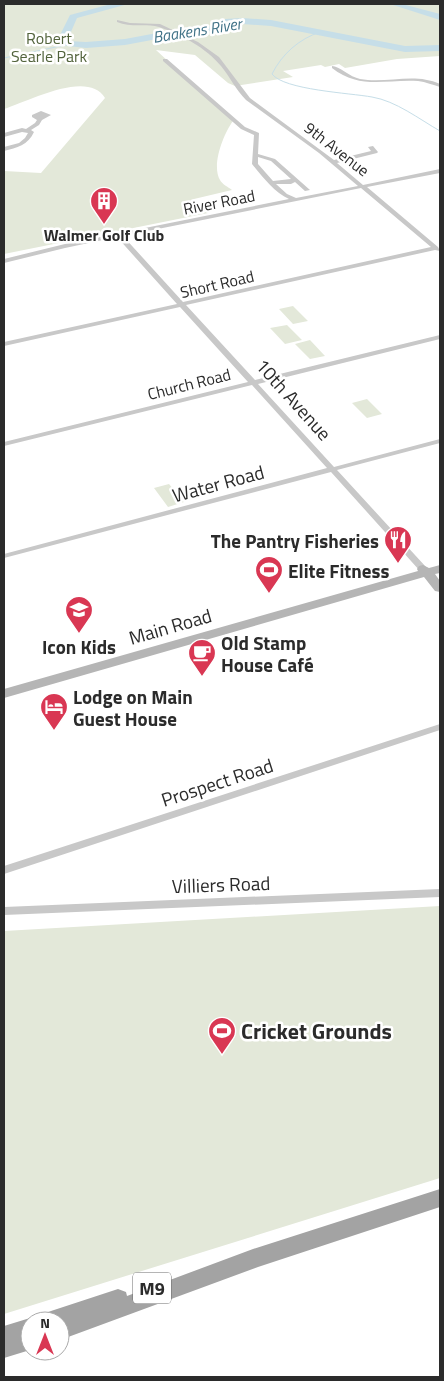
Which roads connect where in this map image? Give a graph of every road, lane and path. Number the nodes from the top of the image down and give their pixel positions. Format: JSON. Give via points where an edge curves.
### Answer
{"nodes":[{"id":1,"x":119,"y":21,"type":"dead end"},
{"id":2,"x":165,"y":60,"type":"dead end"},
{"id":3,"x":222,"y":64,"type":"joint"},
{"id":4,"x":334,"y":67,"type":"dead end"},
{"id":5,"x":440,"y":86,"type":"edge"},
{"id":6,"x":40,"y":119,"type":"dead end"},
{"id":7,"x":28,"y":130,"type":"junction"},
{"id":8,"x":4,"y":135,"type":"edge"},
{"id":9,"x":372,"y":147,"type":"dead end"},
{"id":10,"x":4,"y":149,"type":"edge"},
{"id":11,"x":256,"y":155,"type":"junction"},
{"id":12,"x":332,"y":162,"type":"junction"},
{"id":13,"x":440,"y":171,"type":"edge"},
{"id":14,"x":295,"y":179,"type":"junction"},
{"id":15,"x":271,"y":183,"type":"junction"},
{"id":16,"x":280,"y":184,"type":"junction"},
{"id":17,"x":363,"y":186,"type":"junction"},
{"id":18,"x":307,"y":190,"type":"dead end"},
{"id":19,"x":293,"y":198,"type":"junction"},
{"id":20,"x":119,"y":236,"type":"junction"},
{"id":21,"x":438,"y":250,"type":"edge"},
{"id":22,"x":4,"y":261,"type":"edge"},
{"id":23,"x":183,"y":306,"type":"junction"},
{"id":24,"x":440,"y":337,"type":"edge"},
{"id":25,"x":4,"y":344,"type":"edge"},
{"id":26,"x":253,"y":382,"type":"junction"},
{"id":27,"x":440,"y":441,"type":"edge"},
{"id":28,"x":4,"y":444,"type":"edge"},
{"id":29,"x":332,"y":469,"type":"junction"},
{"id":30,"x":4,"y":556,"type":"edge"},
{"id":31,"x":440,"y":564,"type":"edge"},
{"id":32,"x":440,"y":570,"type":"edge"},
{"id":33,"x":425,"y":571,"type":"junction"},
{"id":34,"x":440,"y":588,"type":"edge"},
{"id":35,"x":4,"y":694,"type":"edge"},
{"id":36,"x":440,"y":727,"type":"edge"},
{"id":37,"x":4,"y":870,"type":"edge"},
{"id":38,"x":440,"y":892,"type":"edge"},
{"id":39,"x":4,"y":910,"type":"edge"},
{"id":40,"x":440,"y":1198,"type":"edge"},
{"id":41,"x":253,"y":1259,"type":"junction"},
{"id":42,"x":70,"y":1315,"type":"edge"},
{"id":43,"x":70,"y":1326,"type":"edge"},
{"id":44,"x":20,"y":1331,"type":"edge"},
{"id":45,"x":4,"y":1336,"type":"edge"},
{"id":46,"x":20,"y":1343,"type":"edge"},
{"id":47,"x":4,"y":1348,"type":"edge"}],
"edges":[{"from":1,"to":3,"type":"street","via":[[130,25],[156,24],[204,47]]},
{"from":2,"to":11,"type":"street","via":[[243,128],[257,134]]},
{"from":3,"to":12,"type":"street","name":"9th Avenue","via":[[237,89],[248,99]]},
{"from":4,"to":5,"type":"street","via":[[354,78],[388,82],[427,80]]},
{"from":6,"to":7,"type":"street"},
{"from":7,"to":8,"type":"street"},
{"from":7,"to":10,"type":"street","via":[[31,134],[23,143]]},
{"from":9,"to":12,"type":"street","via":[[375,152]]},
{"from":11,"to":14,"type":"street","via":[[273,160]]},
{"from":11,"to":15,"type":"street","via":[[256,164]]},
{"from":12,"to":17,"type":"street","name":"9th Avenue"},
{"from":13,"to":17,"type":"street","name":"River Road"},
{"from":14,"to":16,"type":"street"},
{"from":14,"to":18,"type":"street"},
{"from":15,"to":16,"type":"street"},
{"from":15,"to":19,"type":"street"},
{"from":16,"to":19,"type":"street"},
{"from":17,"to":19,"type":"street","name":"River Road"},
{"from":17,"to":21,"type":"street","name":"9th Avenue"},
{"from":19,"to":20,"type":"street","name":"River Road"},
{"from":20,"to":22,"type":"street","name":"River Road"},
{"from":20,"to":23,"type":"street","name":"10th Avenue"},
{"from":21,"to":23,"type":"street","name":"Short Road"},
{"from":23,"to":25,"type":"street","name":"Short Road"},
{"from":23,"to":26,"type":"street","name":"10th Avenue"},
{"from":24,"to":26,"type":"street","name":"Church Road"},
{"from":26,"to":28,"type":"street","name":"Church Road"},
{"from":26,"to":29,"type":"street","name":"10th Avenue"},
{"from":27,"to":29,"type":"street","name":"Water Road"},
{"from":29,"to":30,"type":"street","name":"Water Road"},
{"from":29,"to":33,"type":"street","name":"10th Avenue"},
{"from":31,"to":33,"type":"main road","name":"Main Road"},
{"from":32,"to":33,"type":"main road","name":"Main Road"},
{"from":33,"to":34,"type":"main road","name":"10th Avenue"},
{"from":33,"to":35,"type":"main road","name":"Main Road"},
{"from":36,"to":37,"type":"street","name":"Prospect Road"},
{"from":38,"to":39,"type":"street","name":"Villiers Road"},
{"from":40,"to":41,"type":"main road","number":"M9"},
{"from":41,"to":42,"type":"main road","number":"M9","via":[[239,1260]]},
{"from":41,"to":43,"type":"main road","number":"M9"},
{"from":44,"to":45,"type":"main road"},
{"from":46,"to":47,"type":"main road"}]}
